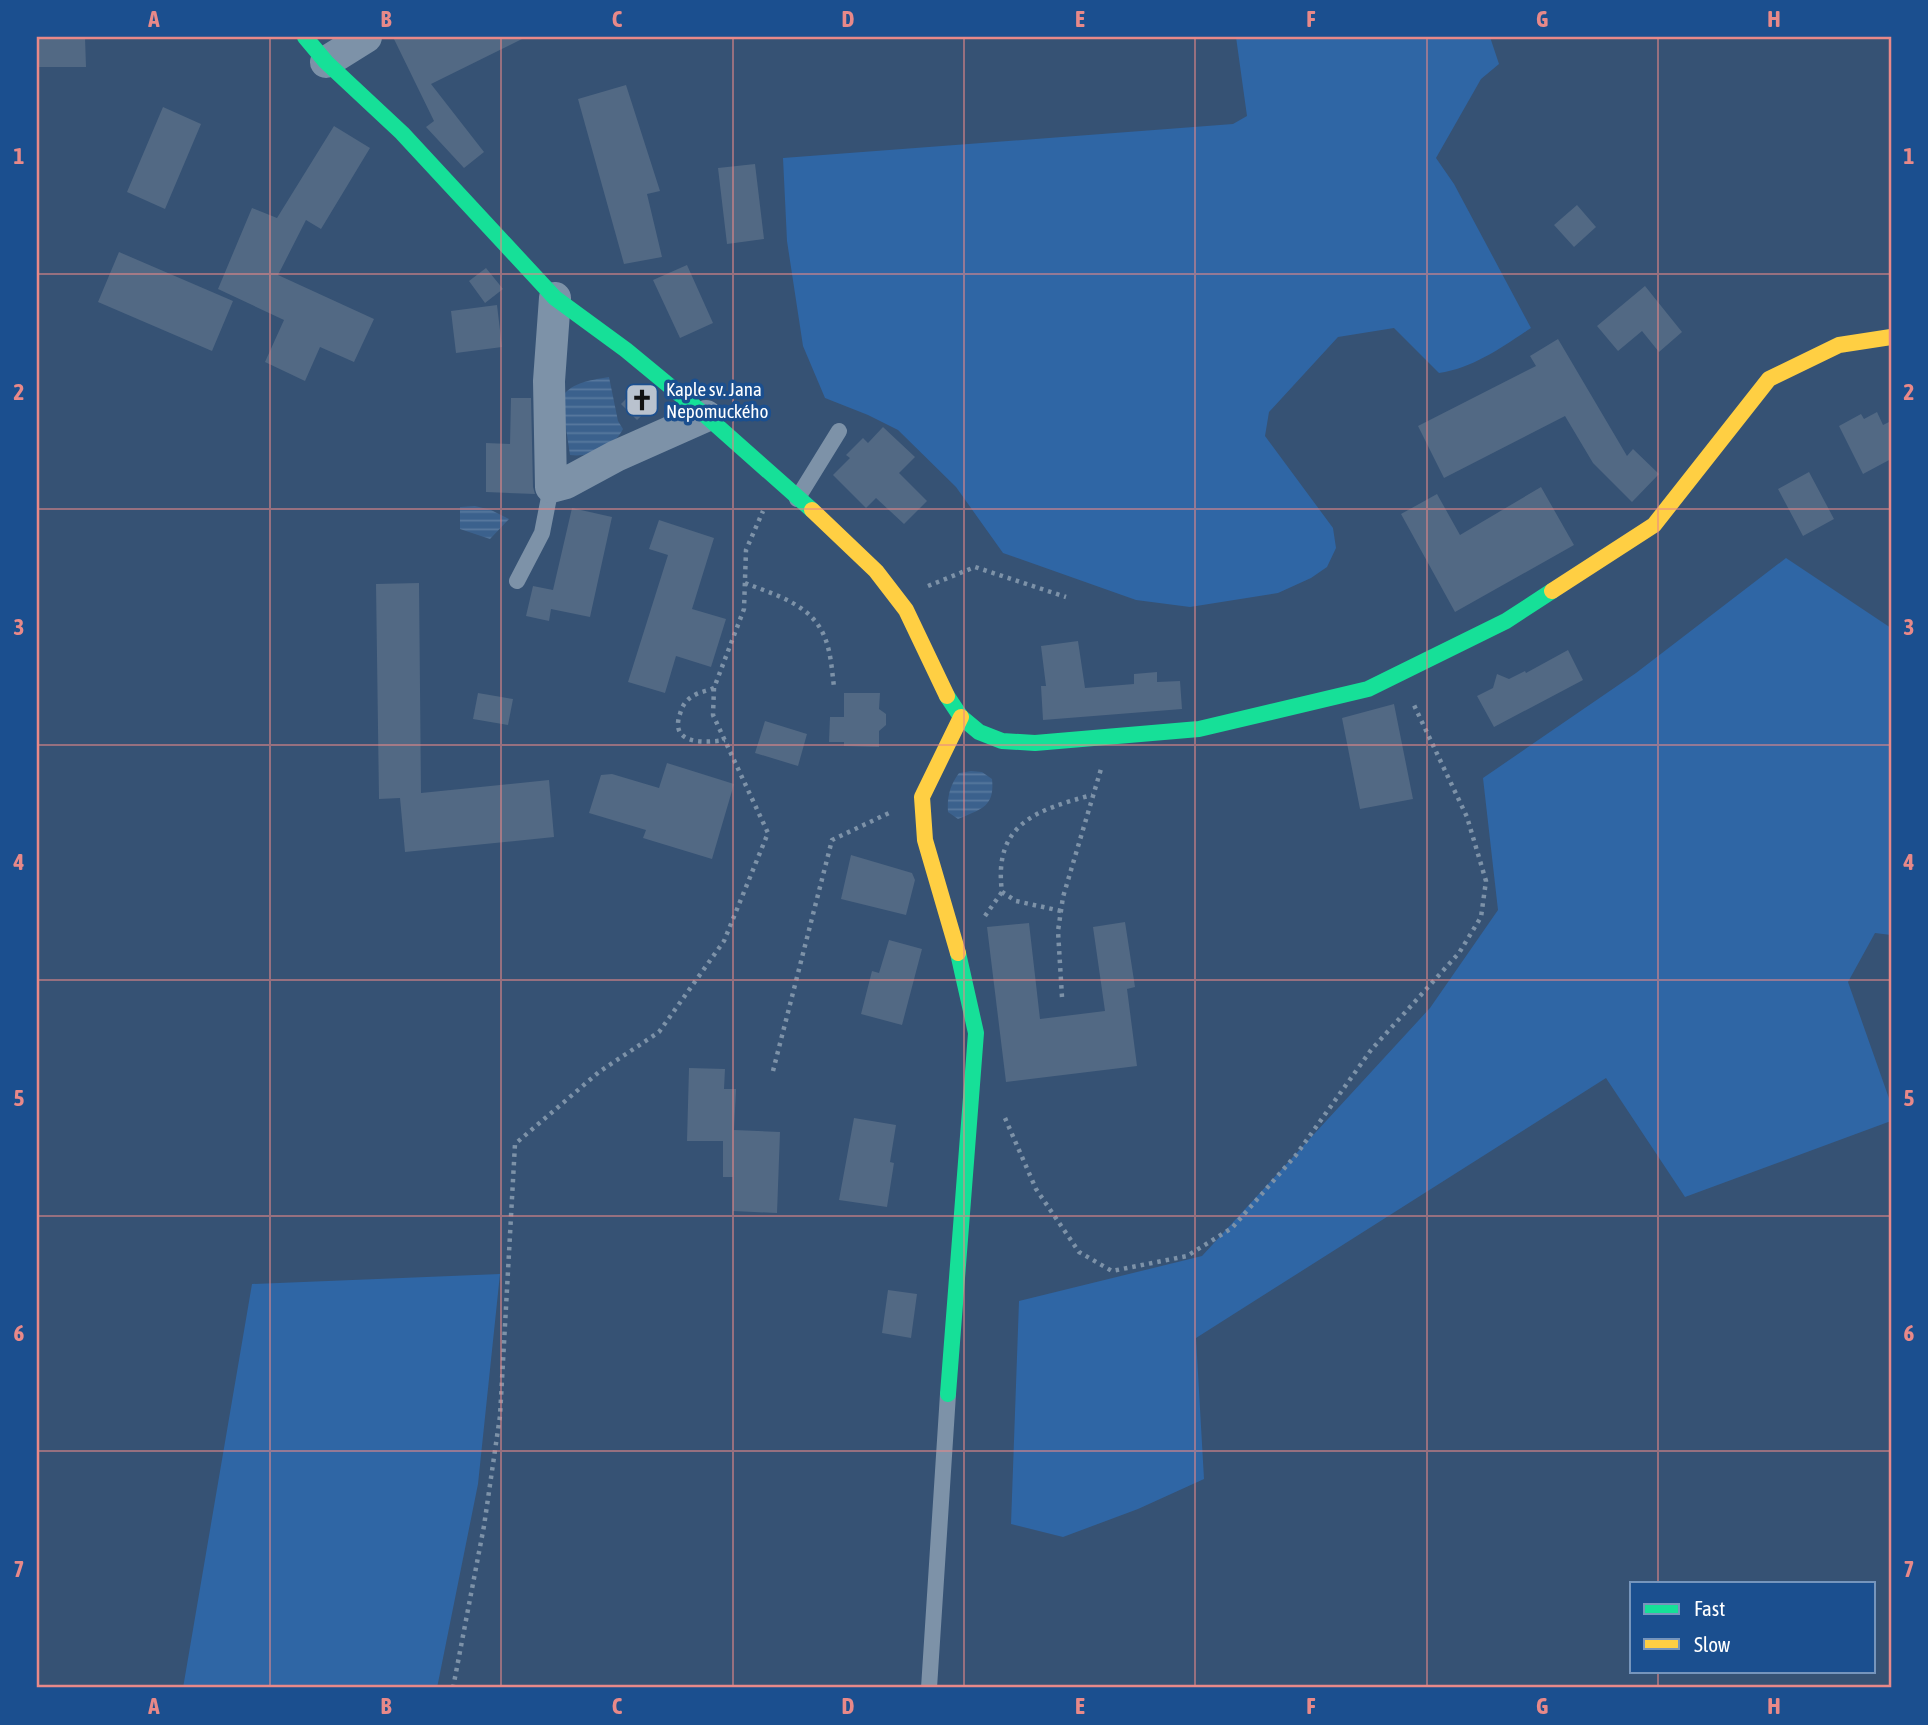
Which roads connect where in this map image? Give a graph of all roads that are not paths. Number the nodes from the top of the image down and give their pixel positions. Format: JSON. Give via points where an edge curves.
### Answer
{"nodes":[{"id":1,"x":305,"y":37,"type":"edge"},
{"id":2,"x":366,"y":37,"type":"edge"},
{"id":3,"x":326,"y":62,"type":"junction"},
{"id":4,"x":555,"y":298,"type":"junction"},
{"id":5,"x":1891,"y":337,"type":"edge"},
{"id":6,"x":706,"y":416,"type":"junction"},
{"id":7,"x":839,"y":431,"type":"dead end"},
{"id":8,"x":551,"y":487,"type":"junction"},
{"id":9,"x":797,"y":499,"type":"junction"},
{"id":10,"x":517,"y":581,"type":"dead end"},
{"id":11,"x":961,"y":717,"type":"junction"},
{"id":12,"x":948,"y":1394,"type":"joint"},
{"id":13,"x":929,"y":1688,"type":"edge"}],
"edges":[{"from":1,"to":3,"type":"street"},
{"from":2,"to":3,"type":"street"},
{"from":3,"to":4,"type":"street","via":[[402,133]]},
{"from":4,"to":6,"type":"street"},
{"from":4,"to":8,"type":"street","via":[[549,381]]},
{"from":5,"to":11,"type":"street","via":[[1839,345],[1769,379],[1654,525],[1506,621],[1368,689],[1199,729],[1024,742],[1002,741],[979,732]]},
{"from":6,"to":8,"type":"street"},
{"from":6,"to":9,"type":"street"},
{"from":7,"to":9,"type":"lane"},
{"from":8,"to":10,"type":"lane","via":[[542,533]]},
{"from":9,"to":11,"type":"street","via":[[844,538],[906,610]]},
{"from":11,"to":12,"type":"street","via":[[922,797],[925,839],[953,930],[976,1033]]},
{"from":12,"to":13,"type":"lane"}]}
